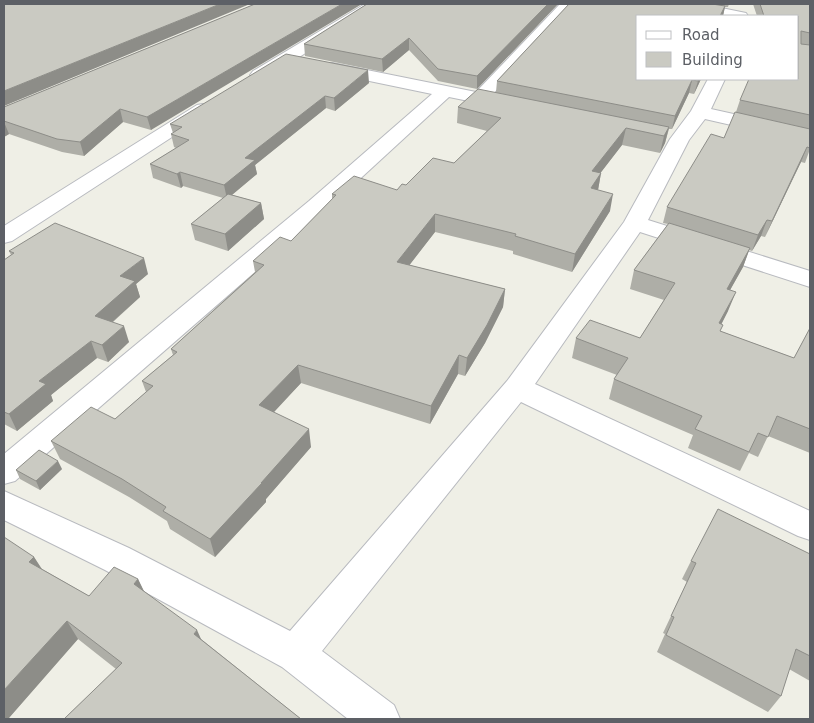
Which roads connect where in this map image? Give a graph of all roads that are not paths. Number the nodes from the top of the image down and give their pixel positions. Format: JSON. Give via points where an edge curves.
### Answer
{"nodes":[{"id":1,"x":375,"y":4,"type":"edge"},
{"id":2,"x":568,"y":4,"type":"edge"},
{"id":3,"x":681,"y":4,"type":"edge"},
{"id":4,"x":736,"y":15,"type":"edge"},
{"id":5,"x":286,"y":59,"type":"junction"},
{"id":6,"x":716,"y":80,"type":"edge"},
{"id":7,"x":246,"y":83,"type":"edge"},
{"id":8,"x":446,"y":91,"type":"junction"},
{"id":9,"x":480,"y":98,"type":"junction"},
{"id":10,"x":214,"y":102,"type":"edge"},
{"id":11,"x":528,"y":108,"type":"edge"},
{"id":12,"x":700,"y":112,"type":"junction"},
{"id":13,"x":810,"y":137,"type":"edge"},
{"id":14,"x":635,"y":223,"type":"junction"},
{"id":15,"x":7,"y":231,"type":"edge"},
{"id":16,"x":810,"y":280,"type":"edge"},
{"id":17,"x":517,"y":388,"type":"junction"},
{"id":18,"x":4,"y":472,"type":"edge"},
{"id":19,"x":4,"y":505,"type":"edge"},
{"id":20,"x":810,"y":526,"type":"edge"},
{"id":21,"x":295,"y":654,"type":"junction"},
{"id":22,"x":380,"y":719,"type":"edge"}],
"edges":[{"from":1,"to":5,"type":"street"},
{"from":2,"to":9,"type":"street"},
{"from":3,"to":4,"type":"street"},
{"from":5,"to":7,"type":"street"},
{"from":5,"to":8,"type":"street"},
{"from":6,"to":12,"type":"street"},
{"from":8,"to":9,"type":"street"},
{"from":8,"to":18,"type":"street","via":[[317,206]]},
{"from":9,"to":11,"type":"street"},
{"from":10,"to":15,"type":"street"},
{"from":12,"to":13,"type":"street"},
{"from":12,"to":14,"type":"street","via":[[671,137]]},
{"from":14,"to":16,"type":"street"},
{"from":14,"to":17,"type":"street"},
{"from":17,"to":20,"type":"street"},
{"from":17,"to":21,"type":"street"},
{"from":19,"to":21,"type":"street","via":[[117,559]]},
{"from":21,"to":22,"type":"street"}]}
